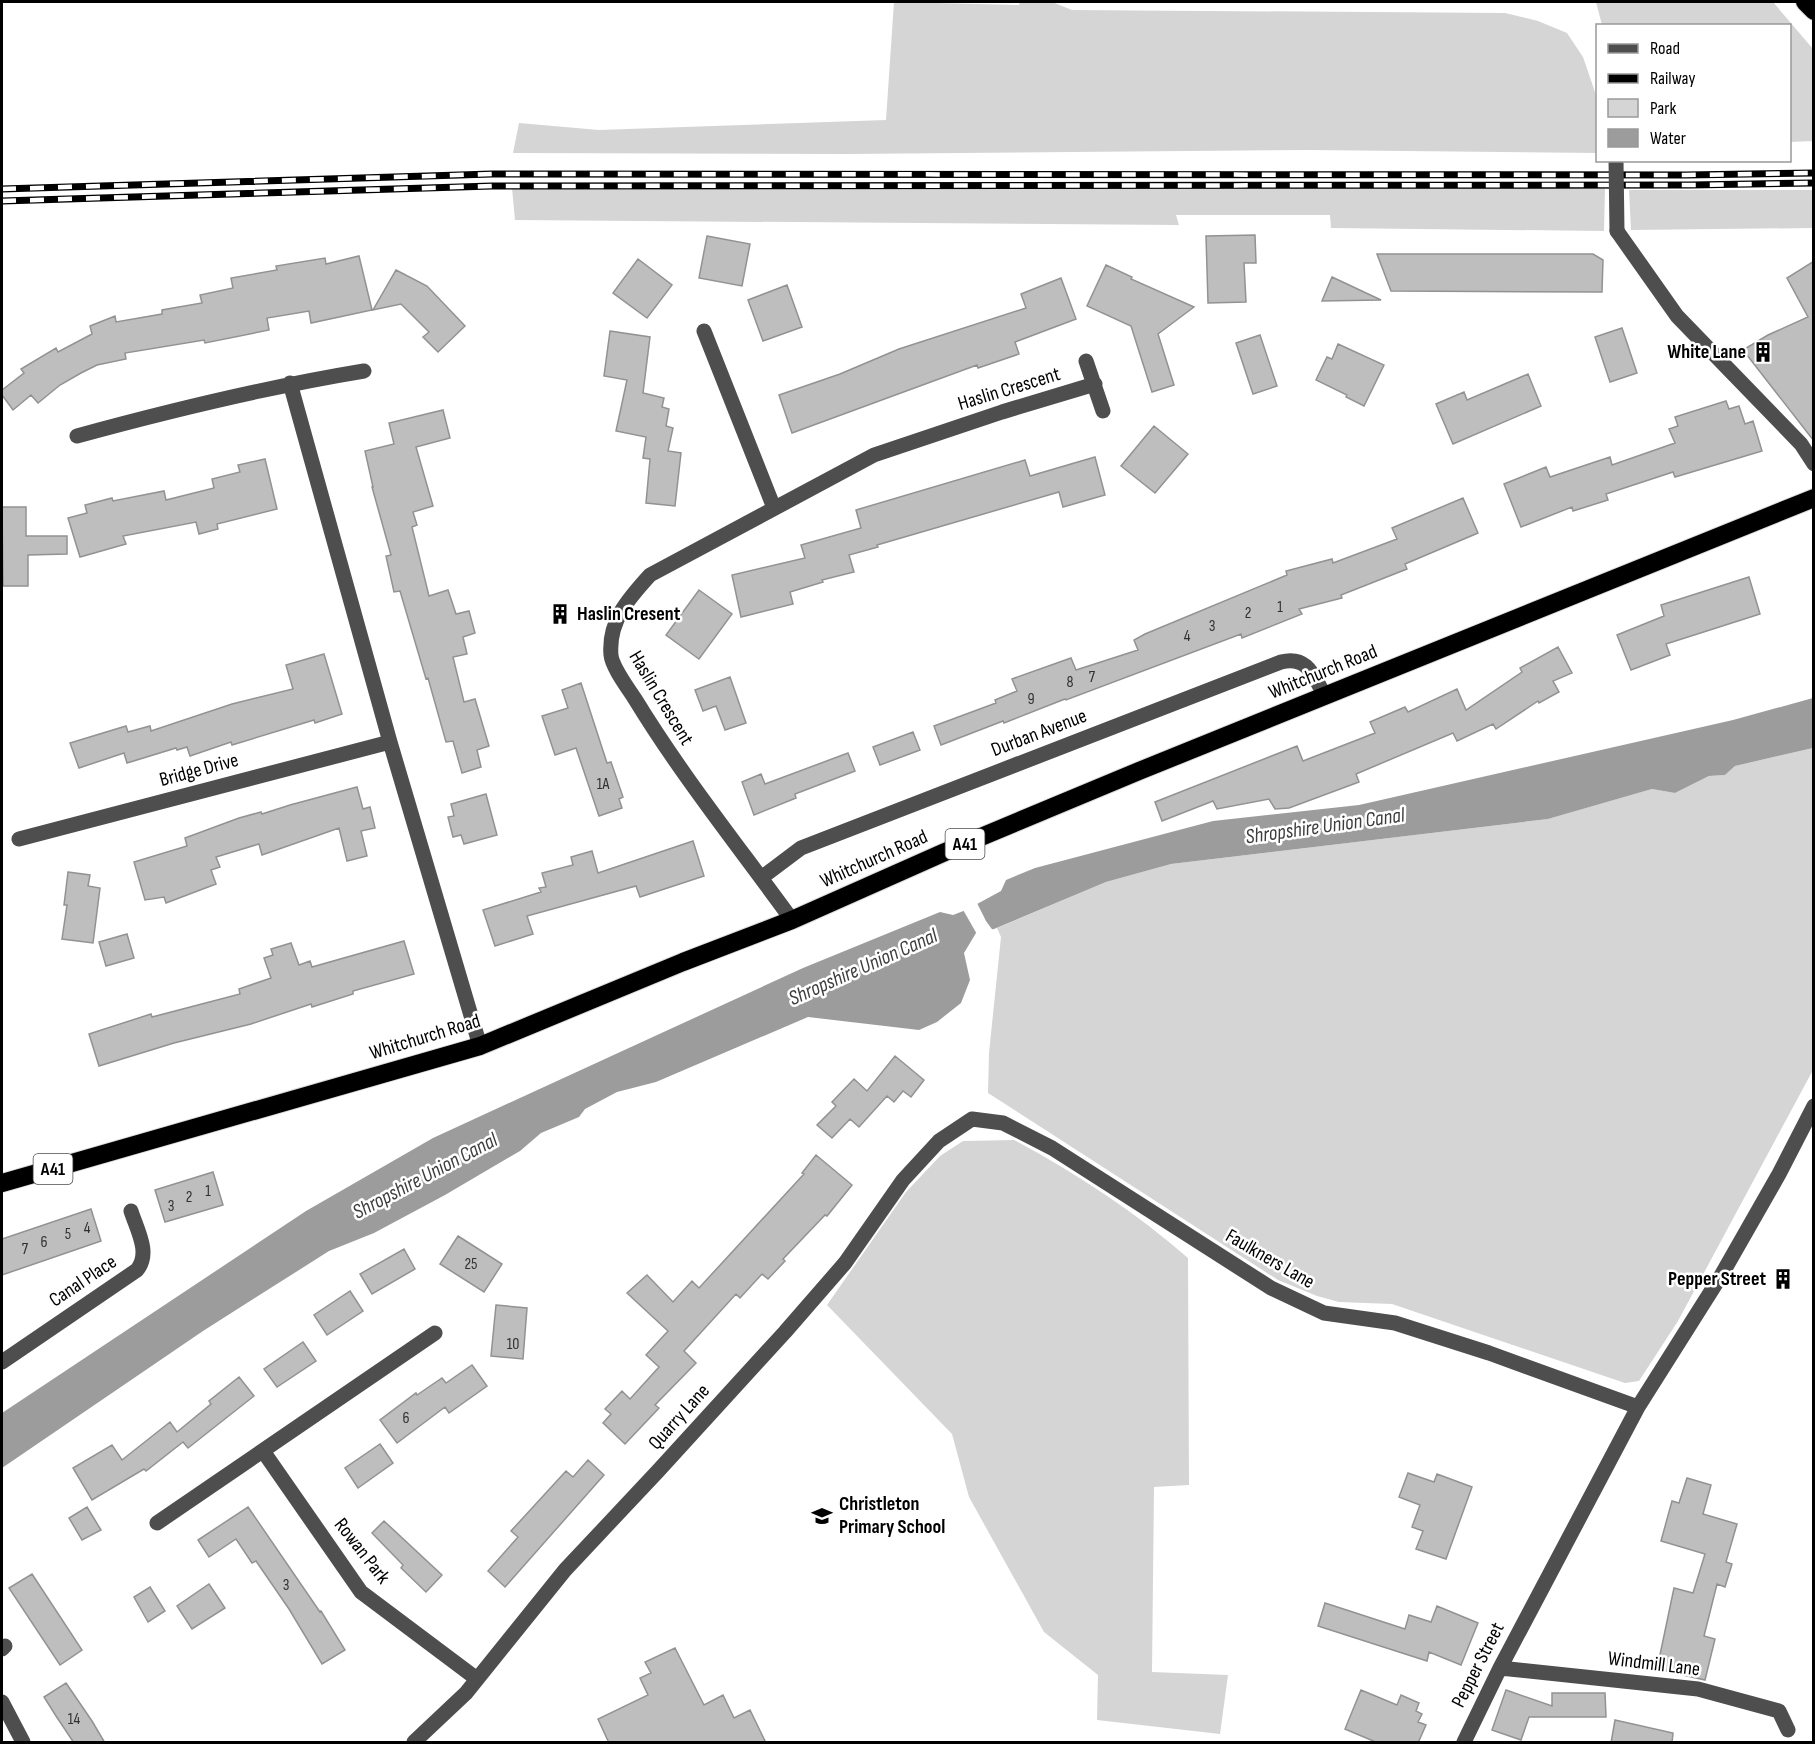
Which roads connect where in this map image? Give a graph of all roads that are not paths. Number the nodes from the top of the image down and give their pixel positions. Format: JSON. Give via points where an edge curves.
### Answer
{"nodes":[{"id":1,"x":1805,"y":2,"type":"edge"},
{"id":2,"x":1814,"y":11,"type":"edge"},
{"id":3,"x":1616,"y":162,"type":"edge"},
{"id":4,"x":704,"y":332,"type":"dead end"},
{"id":5,"x":1086,"y":361,"type":"dead end"},
{"id":6,"x":364,"y":371,"type":"dead end"},
{"id":7,"x":290,"y":383,"type":"junction"},
{"id":8,"x":1095,"y":384,"type":"junction"},
{"id":9,"x":1103,"y":411,"type":"dead end"},
{"id":10,"x":77,"y":436,"type":"dead end"},
{"id":11,"x":1814,"y":464,"type":"edge"},
{"id":12,"x":1814,"y":498,"type":"edge"},
{"id":13,"x":774,"y":508,"type":"junction"},
{"id":14,"x":1325,"y":696,"type":"junction"},
{"id":15,"x":390,"y":741,"type":"junction"},
{"id":16,"x":19,"y":840,"type":"dead end"},
{"id":17,"x":761,"y":878,"type":"junction"},
{"id":18,"x":792,"y":920,"type":"junction"},
{"id":19,"x":480,"y":1046,"type":"junction"},
{"id":20,"x":1814,"y":1106,"type":"edge"},
{"id":21,"x":972,"y":1119,"type":"joint"},
{"id":22,"x":2,"y":1183,"type":"edge"},
{"id":23,"x":132,"y":1211,"type":"dead end"},
{"id":24,"x":435,"y":1333,"type":"dead end"},
{"id":25,"x":2,"y":1362,"type":"edge"},
{"id":26,"x":1638,"y":1407,"type":"junction"},
{"id":27,"x":263,"y":1451,"type":"junction"},
{"id":28,"x":157,"y":1523,"type":"dead end"},
{"id":29,"x":1500,"y":1668,"type":"junction"},
{"id":30,"x":477,"y":1679,"type":"junction"},
{"id":31,"x":2,"y":1702,"type":"edge"},
{"id":32,"x":1788,"y":1731,"type":"dead end"},
{"id":33,"x":23,"y":1743,"type":"edge"},
{"id":34,"x":414,"y":1743,"type":"edge"},
{"id":35,"x":1464,"y":1743,"type":"edge"}],
"edges":[{"from":1,"to":2,"type":"highway"},
{"from":3,"to":11,"type":"street","bridge":true,"via":[[1617,231],[1677,316],[1801,444]]},
{"from":4,"to":13,"type":"street"},
{"from":5,"to":8,"type":"street"},
{"from":6,"to":7,"type":"street"},
{"from":7,"to":10,"type":"street","via":[[177,408]]},
{"from":7,"to":15,"type":"street"},
{"from":8,"to":9,"type":"street"},
{"from":8,"to":13,"type":"street","name":"Haslin Crescent","via":[[874,455]]},
{"from":12,"to":14,"type":"highway","name":"Whitchurch Road","number":"A41"},
{"from":13,"to":17,"type":"street","name":"Haslin Crescent","via":[[650,575],[624,604],[614,628],[611,656],[683,773]]},
{"from":14,"to":17,"type":"street","name":"Durban Avenue","via":[[1303,663],[1281,662],[801,848]]},
{"from":14,"to":18,"type":"highway","name":"Whitchurch Road","number":"A41"},
{"from":15,"to":16,"type":"street","name":"Bridge Drive"},
{"from":15,"to":19,"type":"street"},
{"from":17,"to":18,"type":"street","name":"Haslin Crescent"},
{"from":18,"to":19,"type":"highway","name":"Whitchurch Road","number":"A41"},
{"from":19,"to":22,"type":"highway","name":"Whitchurch Road","number":"A41"},
{"from":20,"to":26,"type":"street","name":"Pepper Street","via":[[1722,1274]]},
{"from":21,"to":26,"type":"street","name":"Faulkners Lane","via":[[1004,1123],[1052,1149],[1271,1288],[1324,1312],[1395,1323],[1520,1363]]},
{"from":21,"to":30,"type":"street","name":"Quarry Lane","via":[[939,1141],[903,1180],[845,1263],[565,1570]]},
{"from":23,"to":25,"type":"street","name":"Canal Place","via":[[144,1253],[137,1270]]},
{"from":24,"to":27,"type":"street"},
{"from":26,"to":29,"type":"street","name":"Pepper Street"},
{"from":27,"to":28,"type":"street"},
{"from":27,"to":30,"type":"street","name":"Rowan Park","via":[[361,1592]]},
{"from":29,"to":32,"type":"street","name":"Windmill Lane","via":[[1698,1689],[1779,1711]]},
{"from":29,"to":35,"type":"street","name":"Pepper Street"},
{"from":30,"to":34,"type":"street","name":"Quarry Lane"},
{"from":31,"to":33,"type":"street"}]}
